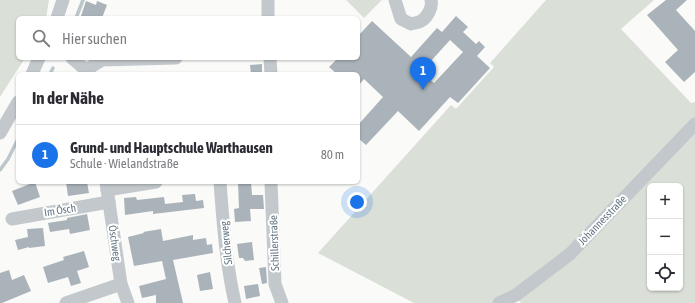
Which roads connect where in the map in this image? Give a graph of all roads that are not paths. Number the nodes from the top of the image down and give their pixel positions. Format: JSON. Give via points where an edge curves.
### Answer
{"nodes":[{"id":1,"x":64,"y":0,"type":"edge"},
{"id":2,"x":268,"y":0,"type":"edge"},
{"id":3,"x":395,"y":0,"type":"edge"},
{"id":4,"x":431,"y":0,"type":"edge"},
{"id":5,"x":57,"y":16,"type":"edge"},
{"id":6,"x":268,"y":16,"type":"edge"},
{"id":7,"x":38,"y":60,"type":"edge"},
{"id":8,"x":74,"y":60,"type":"edge"},
{"id":9,"x":102,"y":60,"type":"edge"},
{"id":10,"x":270,"y":60,"type":"edge"},
{"id":11,"x":33,"y":72,"type":"edge"},
{"id":12,"x":87,"y":72,"type":"edge"},
{"id":13,"x":271,"y":72,"type":"edge"},
{"id":14,"x":16,"y":105,"type":"edge"},
{"id":15,"x":695,"y":124,"type":"edge"},
{"id":16,"x":0,"y":133,"type":"edge"},
{"id":17,"x":146,"y":184,"type":"edge"},
{"id":18,"x":220,"y":184,"type":"edge"},
{"id":19,"x":271,"y":184,"type":"edge"},
{"id":20,"x":108,"y":192,"type":"edge"},
{"id":21,"x":12,"y":218,"type":"dead end"},
{"id":22,"x":121,"y":284,"type":"junction"},
{"id":23,"x":518,"y":299,"type":"edge"},
{"id":24,"x":66,"y":303,"type":"edge"},
{"id":25,"x":128,"y":303,"type":"edge"},
{"id":26,"x":235,"y":303,"type":"edge"},
{"id":27,"x":282,"y":303,"type":"edge"},
{"id":28,"x":499,"y":303,"type":"edge"}],
"edges":[{"from":1,"to":5,"type":"street"},
{"from":2,"to":6,"type":"street"},
{"from":3,"to":4,"type":"street","via":[[401,19],[410,24],[421,22],[429,12]]},
{"from":7,"to":11,"type":"street"},
{"from":8,"to":12,"type":"street"},
{"from":9,"to":12,"type":"street"},
{"from":10,"to":13,"type":"street"},
{"from":14,"to":16,"type":"street"},
{"from":15,"to":23,"type":"street","name":"Johannesstraße","via":[[570,254]]},
{"from":17,"to":20,"type":"street"},
{"from":18,"to":26,"type":"street","name":"Silcherweg","via":[[225,243]]},
{"from":19,"to":27,"type":"street","name":"Schillerstraße","via":[[275,284]]},
{"from":20,"to":21,"type":"street","name":"Im Ösch"},
{"from":20,"to":22,"type":"street","name":"Öschweg"},
{"from":22,"to":24,"type":"street"},
{"from":22,"to":25,"type":"street","name":"Öschweg"},
{"from":23,"to":28,"type":"street","name":"Johannesstraße"}]}
